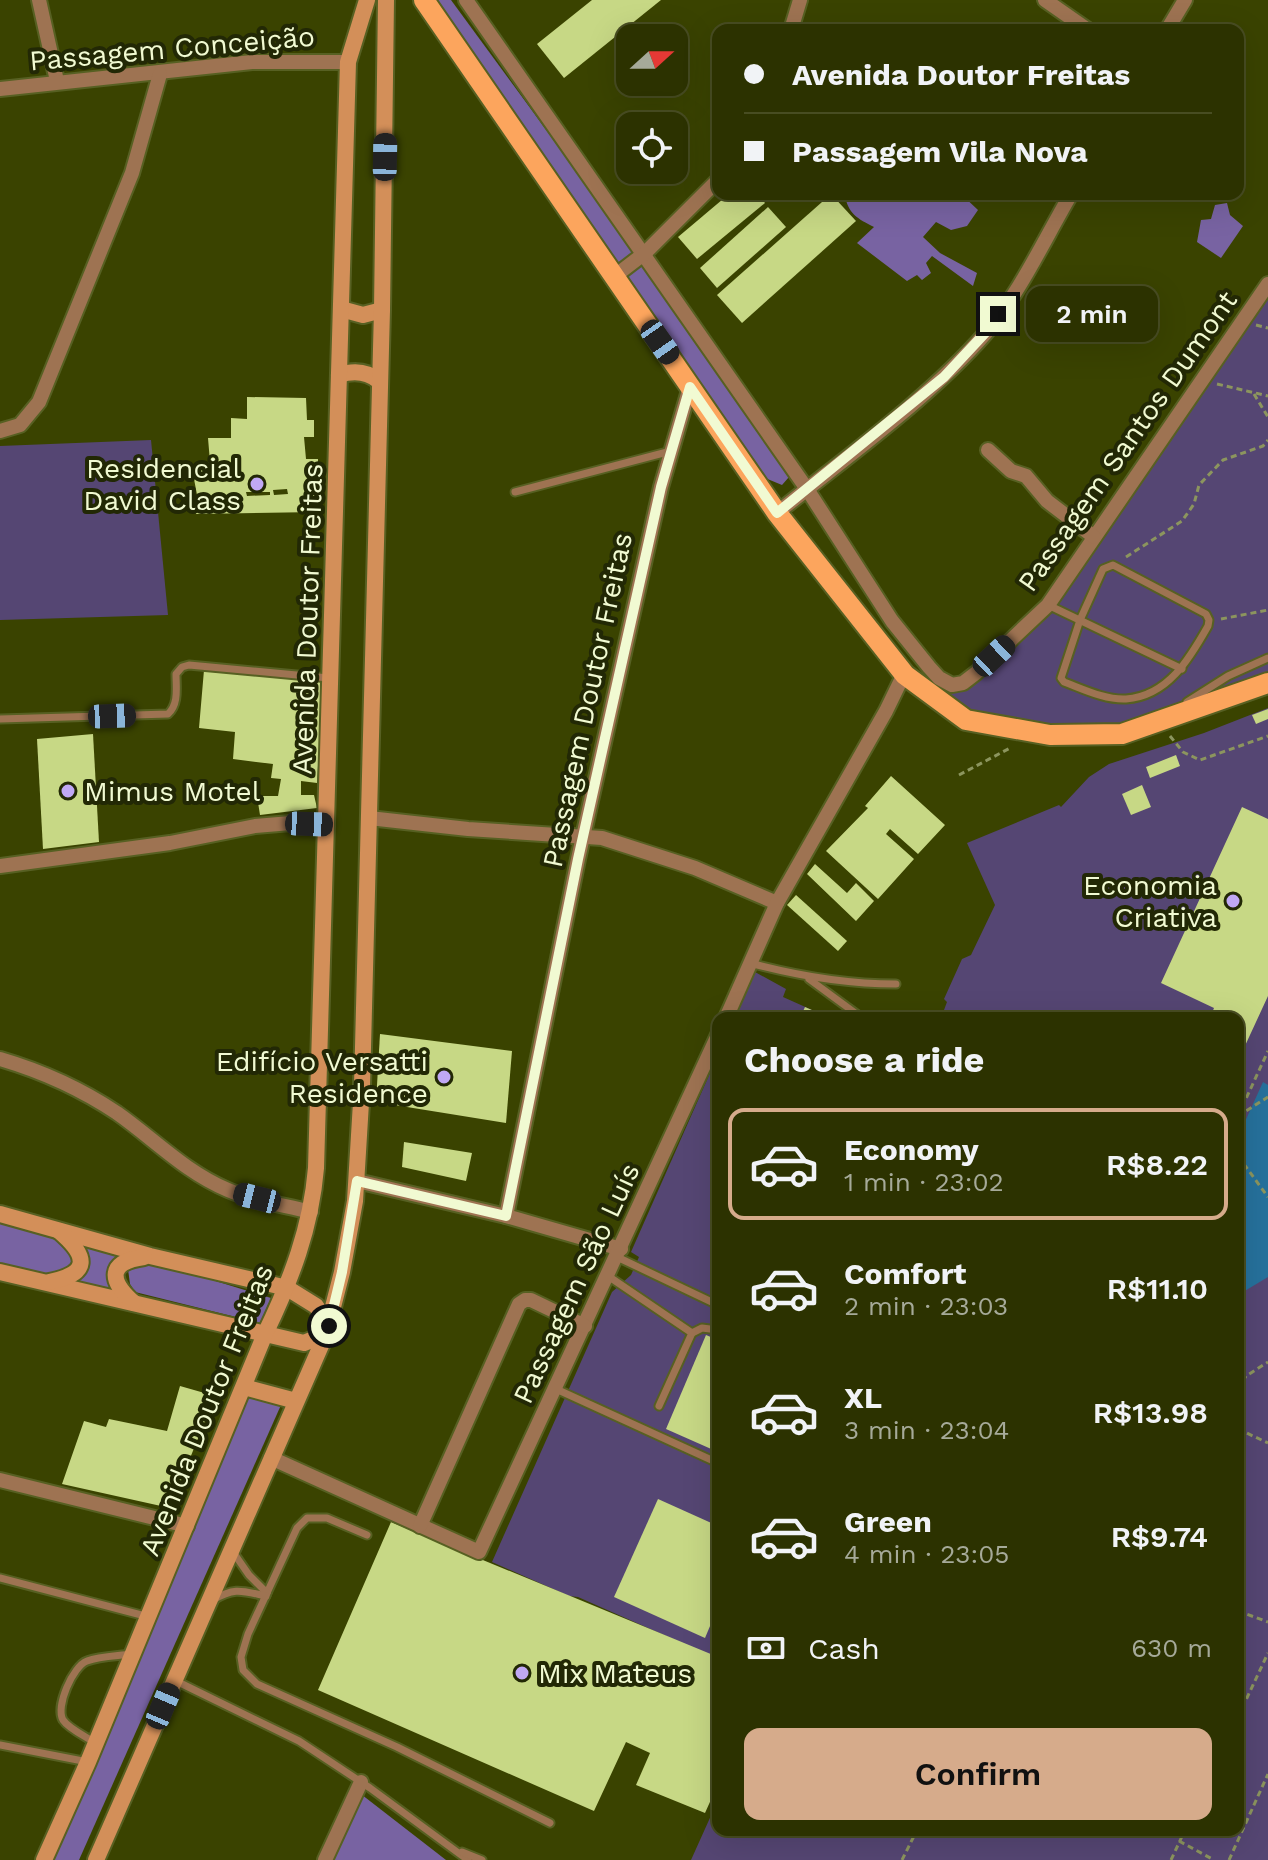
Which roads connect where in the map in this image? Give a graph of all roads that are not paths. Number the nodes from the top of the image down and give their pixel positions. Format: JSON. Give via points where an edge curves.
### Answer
{"nodes":[{"id":1,"x":39,"y":0,"type":"edge"},
{"id":2,"x":367,"y":0,"type":"edge"},
{"id":3,"x":386,"y":0,"type":"edge"},
{"id":4,"x":424,"y":0,"type":"edge"},
{"id":5,"x":800,"y":0,"type":"edge"},
{"id":6,"x":1045,"y":0,"type":"edge"},
{"id":7,"x":1185,"y":0,"type":"edge"},
{"id":8,"x":468,"y":1,"type":"edge"},
{"id":9,"x":793,"y":24,"type":"edge"},
{"id":10,"x":1079,"y":24,"type":"edge"},
{"id":11,"x":1171,"y":24,"type":"edge"},
{"id":12,"x":348,"y":62,"type":"junction"},
{"id":13,"x":160,"y":74,"type":"junction"},
{"id":14,"x":57,"y":81,"type":"junction"},
{"id":15,"x":0,"y":89,"type":"edge"},
{"id":16,"x":712,"y":186,"type":"edge"},
{"id":17,"x":1068,"y":200,"type":"edge"},
{"id":18,"x":645,"y":253,"type":"junction"},
{"id":19,"x":615,"y":276,"type":"junction"},
{"id":20,"x":1268,"y":284,"type":"edge"},
{"id":21,"x":341,"y":309,"type":"junction"},
{"id":22,"x":382,"y":310,"type":"junction"},
{"id":23,"x":339,"y":375,"type":"junction"},
{"id":24,"x":379,"y":381,"type":"junction"},
{"id":25,"x":690,"y":387,"type":"junction"},
{"id":26,"x":0,"y":431,"type":"edge"},
{"id":27,"x":988,"y":450,"type":"dead end"},
{"id":28,"x":671,"y":451,"type":"junction"},
{"id":29,"x":807,"y":489,"type":"junction"},
{"id":30,"x":515,"y":492,"type":"dead end"},
{"id":31,"x":777,"y":513,"type":"junction"},
{"id":32,"x":1094,"y":537,"type":"junction"},
{"id":33,"x":1048,"y":605,"type":"junction"},
{"id":34,"x":1080,"y":620,"type":"junction"},
{"id":35,"x":1268,"y":658,"type":"edge"},
{"id":36,"x":1182,"y":669,"type":"junction"},
{"id":37,"x":904,"y":674,"type":"junction"},
{"id":38,"x":331,"y":678,"type":"junction"},
{"id":39,"x":1268,"y":683,"type":"edge"},
{"id":40,"x":0,"y":719,"type":"edge"},
{"id":41,"x":1158,"y":720,"type":"junction"},
{"id":42,"x":369,"y":818,"type":"junction"},
{"id":43,"x":327,"y":825,"type":"junction"},
{"id":44,"x":583,"y":836,"type":"junction"},
{"id":45,"x":0,"y":866,"type":"edge"},
{"id":46,"x":777,"y":903,"type":"junction"},
{"id":47,"x":750,"y":963,"type":"junction"},
{"id":48,"x":808,"y":978,"type":"junction"},
{"id":49,"x":896,"y":984,"type":"dead end"},
{"id":50,"x":729,"y":1012,"type":"edge"},
{"id":51,"x":853,"y":1012,"type":"edge"},
{"id":52,"x":712,"y":1048,"type":"edge"},
{"id":53,"x":0,"y":1059,"type":"edge"},
{"id":54,"x":357,"y":1181,"type":"junction"},
{"id":55,"x":311,"y":1212,"type":"junction"},
{"id":56,"x":0,"y":1214,"type":"edge"},
{"id":57,"x":506,"y":1216,"type":"junction"},
{"id":58,"x":57,"y":1229,"type":"junction"},
{"id":59,"x":619,"y":1253,"type":"junction"},
{"id":60,"x":150,"y":1256,"type":"junction"},
{"id":61,"x":0,"y":1272,"type":"edge"},
{"id":62,"x":608,"y":1276,"type":"junction"},
{"id":63,"x":44,"y":1283,"type":"junction"},
{"id":64,"x":287,"y":1288,"type":"junction"},
{"id":65,"x":712,"y":1302,"type":"edge"},
{"id":66,"x":137,"y":1306,"type":"junction"},
{"id":67,"x":585,"y":1326,"type":"junction"},
{"id":68,"x":712,"y":1329,"type":"edge"},
{"id":69,"x":328,"y":1330,"type":"junction"},
{"id":70,"x":692,"y":1333,"type":"junction"},
{"id":71,"x":265,"y":1334,"type":"junction"},
{"id":72,"x":244,"y":1387,"type":"junction"},
{"id":73,"x":556,"y":1389,"type":"junction"},
{"id":74,"x":296,"y":1401,"type":"junction"},
{"id":75,"x":659,"y":1406,"type":"dead end"},
{"id":76,"x":271,"y":1458,"type":"junction"},
{"id":77,"x":712,"y":1460,"type":"edge"},
{"id":78,"x":0,"y":1480,"type":"edge"},
{"id":79,"x":187,"y":1526,"type":"junction"},
{"id":80,"x":420,"y":1526,"type":"junction"},
{"id":81,"x":367,"y":1535,"type":"dead end"},
{"id":82,"x":232,"y":1548,"type":"junction"},
{"id":83,"x":0,"y":1578,"type":"edge"},
{"id":84,"x":266,"y":1595,"type":"junction"},
{"id":85,"x":207,"y":1603,"type":"junction"},
{"id":86,"x":149,"y":1617,"type":"junction"},
{"id":87,"x":133,"y":1654,"type":"junction"},
{"id":88,"x":174,"y":1680,"type":"junction"},
{"id":89,"x":96,"y":1743,"type":"junction"},
{"id":90,"x":0,"y":1745,"type":"edge"},
{"id":91,"x":88,"y":1762,"type":"junction"},
{"id":92,"x":361,"y":1782,"type":"junction"},
{"id":93,"x":550,"y":1823,"type":"dead end"},
{"id":94,"x":448,"y":1846,"type":"junction"},
{"id":95,"x":44,"y":1860,"type":"edge"},
{"id":96,"x":96,"y":1860,"type":"edge"},
{"id":97,"x":325,"y":1860,"type":"edge"},
{"id":98,"x":468,"y":1860,"type":"edge"},
{"id":99,"x":482,"y":1860,"type":"edge"}],
"edges":[{"from":1,"to":14,"type":"street"},
{"from":2,"to":12,"type":"main road","name":"Avenida Doutor Freitas"},
{"from":3,"to":22,"type":"main road"},
{"from":4,"to":19,"type":"main road"},
{"from":5,"to":9,"type":"street"},
{"from":6,"to":10,"type":"street"},
{"from":7,"to":11,"type":"street"},
{"from":8,"to":18,"type":"street"},
{"from":12,"to":13,"type":"street","name":"Passagem Conceição","via":[[252,62]]},
{"from":12,"to":21,"type":"main road","name":"Avenida Doutor Freitas"},
{"from":13,"to":14,"type":"street","name":"Passagem Conceição"},
{"from":13,"to":26,"type":"street","via":[[132,173],[39,402],[20,425]]},
{"from":14,"to":15,"type":"street","name":"Passagem Conceição"},
{"from":16,"to":18,"type":"street"},
{"from":17,"to":29,"type":"street","via":[[986,332],[944,377]]},
{"from":18,"to":19,"type":"street"},
{"from":18,"to":29,"type":"street"},
{"from":19,"to":25,"type":"main road"},
{"from":20,"to":32,"type":"street","name":"Passagem Santos Dumont"},
{"from":21,"to":22,"type":"main road","via":[[363,315]]},
{"from":21,"to":23,"type":"main road","name":"Avenida Doutor Freitas"},
{"from":22,"to":24,"type":"main road"},
{"from":23,"to":24,"type":"main road","via":[[356,372]]},
{"from":23,"to":38,"type":"main road","name":"Avenida Doutor Freitas"},
{"from":24,"to":42,"type":"main road"},
{"from":25,"to":28,"type":"street","name":"Passagem Doutor Freitas"},
{"from":25,"to":31,"type":"main road"},
{"from":27,"to":32,"type":"street","via":[[1011,471],[1026,476],[1047,501]]},
{"from":28,"to":30,"type":"lane"},
{"from":28,"to":44,"type":"street","name":"Passagem Doutor Freitas"},
{"from":29,"to":31,"type":"street"},
{"from":29,"to":33,"type":"street","name":"Passagem Santos Dumont","via":[[892,621],[939,678],[952,685],[976,673]]},
{"from":31,"to":37,"type":"main road"},
{"from":32,"to":33,"type":"street","name":"Passagem Santos Dumont"},
{"from":33,"to":34,"type":"lane"},
{"from":34,"to":36,"type":"lane"},
{"from":34,"to":36,"type":"lane","via":[[1062,672],[1064,682],[1126,699],[1166,683]]},
{"from":34,"to":36,"type":"lane","via":[[1103,569],[1113,565],[1206,614],[1208,626]]},
{"from":35,"to":41,"type":"lane"},
{"from":37,"to":41,"type":"main road","via":[[956,714],[978,724],[1050,735],[1122,734]]},
{"from":37,"to":46,"type":"street"},
{"from":38,"to":40,"type":"lane","via":[[189,665],[176,674],[176,702],[168,714]]},
{"from":38,"to":43,"type":"main road","name":"Avenida Doutor Freitas"},
{"from":39,"to":41,"type":"main road"},
{"from":42,"to":44,"type":"street"},
{"from":42,"to":54,"type":"main road"},
{"from":43,"to":45,"type":"street","via":[[255,826]]},
{"from":43,"to":55,"type":"main road","name":"Avenida Doutor Freitas"},
{"from":44,"to":46,"type":"street","via":[[695,868]]},
{"from":44,"to":57,"type":"street","name":"Passagem Doutor Freitas"},
{"from":46,"to":47,"type":"street"},
{"from":47,"to":48,"type":"lane"},
{"from":47,"to":50,"type":"street"},
{"from":48,"to":49,"type":"lane"},
{"from":48,"to":51,"type":"lane"},
{"from":52,"to":59,"type":"street","name":"Passagem São Luís"},
{"from":53,"to":55,"type":"street","via":[[75,1088],[191,1170],[230,1191]]},
{"from":54,"to":57,"type":"street"},
{"from":54,"to":69,"type":"main road"},
{"from":55,"to":64,"type":"main road","name":"Avenida Doutor Freitas"},
{"from":56,"to":58,"type":"main road"},
{"from":57,"to":59,"type":"street"},
{"from":58,"to":60,"type":"main road"},
{"from":58,"to":63,"type":"main road","via":[[75,1245],[81,1264],[67,1278]]},
{"from":59,"to":62,"type":"street","name":"Passagem São Luís"},
{"from":59,"to":65,"type":"lane"},
{"from":60,"to":64,"type":"main road"},
{"from":60,"to":66,"type":"main road","via":[[129,1259],[116,1271],[120,1291]]},
{"from":61,"to":63,"type":"main road"},
{"from":62,"to":67,"type":"street","name":"Passagem São Luís"},
{"from":62,"to":70,"type":"lane"},
{"from":63,"to":66,"type":"main road"},
{"from":64,"to":69,"type":"main road","via":[[316,1306]]},
{"from":64,"to":71,"type":"main road","name":"Avenida Doutor Freitas"},
{"from":66,"to":71,"type":"main road"},
{"from":67,"to":73,"type":"street","name":"Passagem São Luís"},
{"from":67,"to":80,"type":"street","via":[[528,1299],[519,1304]]},
{"from":68,"to":70,"type":"lane"},
{"from":69,"to":71,"type":"main road","via":[[304,1343]]},
{"from":69,"to":74,"type":"main road"},
{"from":70,"to":75,"type":"lane"},
{"from":71,"to":72,"type":"main road","name":"Avenida Doutor Freitas"},
{"from":72,"to":74,"type":"main road"},
{"from":72,"to":79,"type":"main road","name":"Avenida Doutor Freitas"},
{"from":73,"to":77,"type":"lane"},
{"from":73,"to":80,"type":"street","name":"Passagem São Luís","via":[[479,1552]]},
{"from":74,"to":76,"type":"main road"},
{"from":76,"to":80,"type":"street"},
{"from":76,"to":82,"type":"main road"},
{"from":78,"to":79,"type":"street"},
{"from":79,"to":86,"type":"main road","name":"Avenida Doutor Freitas"},
{"from":81,"to":84,"type":"lane","via":[[327,1518],[307,1518],[297,1528]]},
{"from":82,"to":84,"type":"lane"},
{"from":82,"to":85,"type":"main road"},
{"from":83,"to":86,"type":"lane"},
{"from":84,"to":85,"type":"lane","via":[[241,1589]]},
{"from":84,"to":93,"type":"lane","via":[[241,1657],[243,1670],[257,1684]]},
{"from":85,"to":88,"type":"main road"},
{"from":86,"to":87,"type":"main road","name":"Avenida Doutor Freitas"},
{"from":87,"to":89,"type":"main road","name":"Avenida Doutor Freitas"},
{"from":87,"to":89,"type":"lane","via":[[87,1661],[72,1676],[62,1717]]},
{"from":88,"to":92,"type":"lane","via":[[299,1741]]},
{"from":88,"to":96,"type":"main road"},
{"from":89,"to":91,"type":"main road","name":"Avenida Doutor Freitas"},
{"from":90,"to":91,"type":"lane"},
{"from":91,"to":95,"type":"main road","name":"Avenida Doutor Freitas"},
{"from":92,"to":94,"type":"lane"},
{"from":92,"to":97,"type":"street"},
{"from":94,"to":98,"type":"lane"},
{"from":94,"to":99,"type":"lane"}]}
